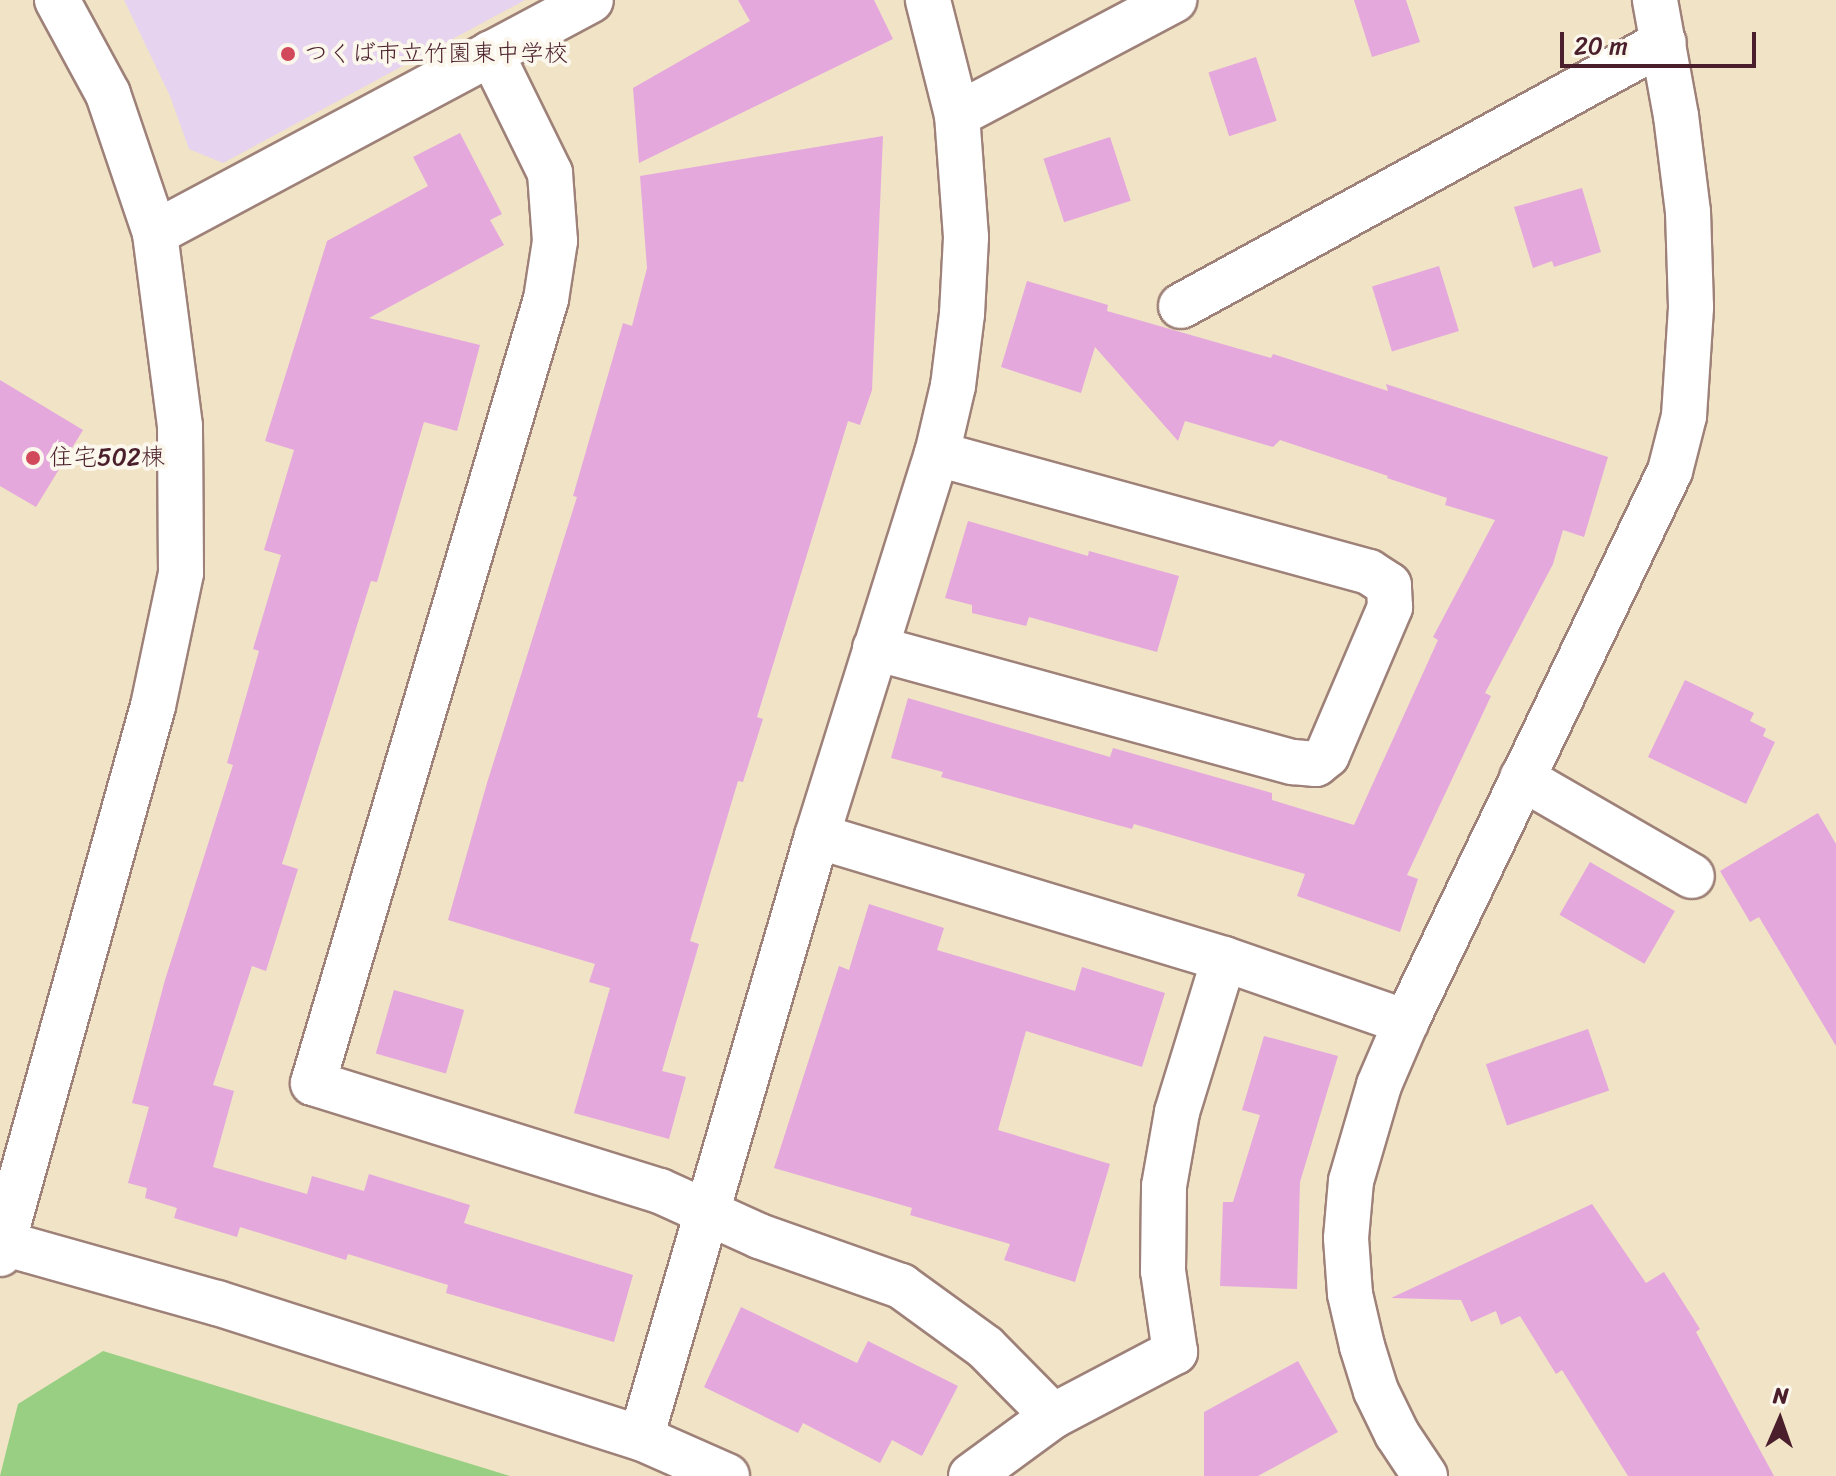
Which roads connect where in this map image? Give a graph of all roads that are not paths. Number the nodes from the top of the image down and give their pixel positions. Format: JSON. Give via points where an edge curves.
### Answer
{"nodes":[{"id":1,"x":57,"y":0,"type":"edge"},
{"id":2,"x":591,"y":0,"type":"edge"},
{"id":3,"x":928,"y":0,"type":"edge"},
{"id":4,"x":1174,"y":0,"type":"edge"},
{"id":5,"x":1655,"y":0,"type":"edge"},
{"id":6,"x":1664,"y":42,"type":"junction"},
{"id":7,"x":491,"y":53,"type":"junction"},
{"id":8,"x":957,"y":115,"type":"junction"},
{"id":9,"x":155,"y":233,"type":"junction"},
{"id":10,"x":1181,"y":306,"type":"dead end"},
{"id":11,"x":937,"y":454,"type":"junction"},
{"id":12,"x":875,"y":648,"type":"junction"},
{"id":13,"x":1522,"y":778,"type":"junction"},
{"id":14,"x":817,"y":836,"type":"junction"},
{"id":15,"x":1692,"y":876,"type":"dead end"},
{"id":16,"x":1224,"y":959,"type":"junction"},
{"id":17,"x":1406,"y":1022,"type":"junction"},
{"id":18,"x":707,"y":1213,"type":"junction"},
{"id":19,"x":1,"y":1246,"type":"edge"},
{"id":20,"x":1053,"y":1416,"type":"junction"},
{"id":21,"x":641,"y":1438,"type":"junction"},
{"id":22,"x":727,"y":1476,"type":"edge"},
{"id":23,"x":971,"y":1476,"type":"edge"},
{"id":24,"x":1425,"y":1476,"type":"edge"}],
"edges":[{"from":1,"to":9,"type":"street","via":[[108,94]]},
{"from":2,"to":7,"type":"street"},
{"from":3,"to":8,"type":"street"},
{"from":4,"to":8,"type":"street"},
{"from":5,"to":6,"type":"street"},
{"from":6,"to":10,"type":"street"},
{"from":6,"to":13,"type":"street","via":[[1688,212],[1691,307],[1684,416],[1670,471]]},
{"from":7,"to":9,"type":"street"},
{"from":7,"to":18,"type":"street","via":[[550,173],[555,241],[546,299],[313,1083],[660,1191]]},
{"from":8,"to":11,"type":"street","via":[[966,237],[962,314]]},
{"from":9,"to":19,"type":"street","via":[[180,426],[181,573],[153,706]]},
{"from":11,"to":12,"type":"street"},
{"from":11,"to":12,"type":"street","via":[[1369,572],[1389,585],[1390,607],[1327,755],[1316,764]]},
{"from":12,"to":14,"type":"street"},
{"from":13,"to":15,"type":"street"},
{"from":13,"to":17,"type":"street"},
{"from":14,"to":16,"type":"street"},
{"from":14,"to":18,"type":"street"},
{"from":16,"to":17,"type":"street"},
{"from":16,"to":20,"type":"street","via":[[1177,1112],[1164,1186],[1163,1271],[1175,1352]]},
{"from":17,"to":24,"type":"street","via":[[1363,1135],[1351,1181],[1346,1238],[1350,1294],[1376,1391]]},
{"from":18,"to":20,"type":"street","via":[[901,1286],[985,1347]]},
{"from":18,"to":21,"type":"street"},
{"from":19,"to":21,"type":"street","via":[[217,1303]]},
{"from":20,"to":23,"type":"street"},
{"from":21,"to":22,"type":"street"}]}
